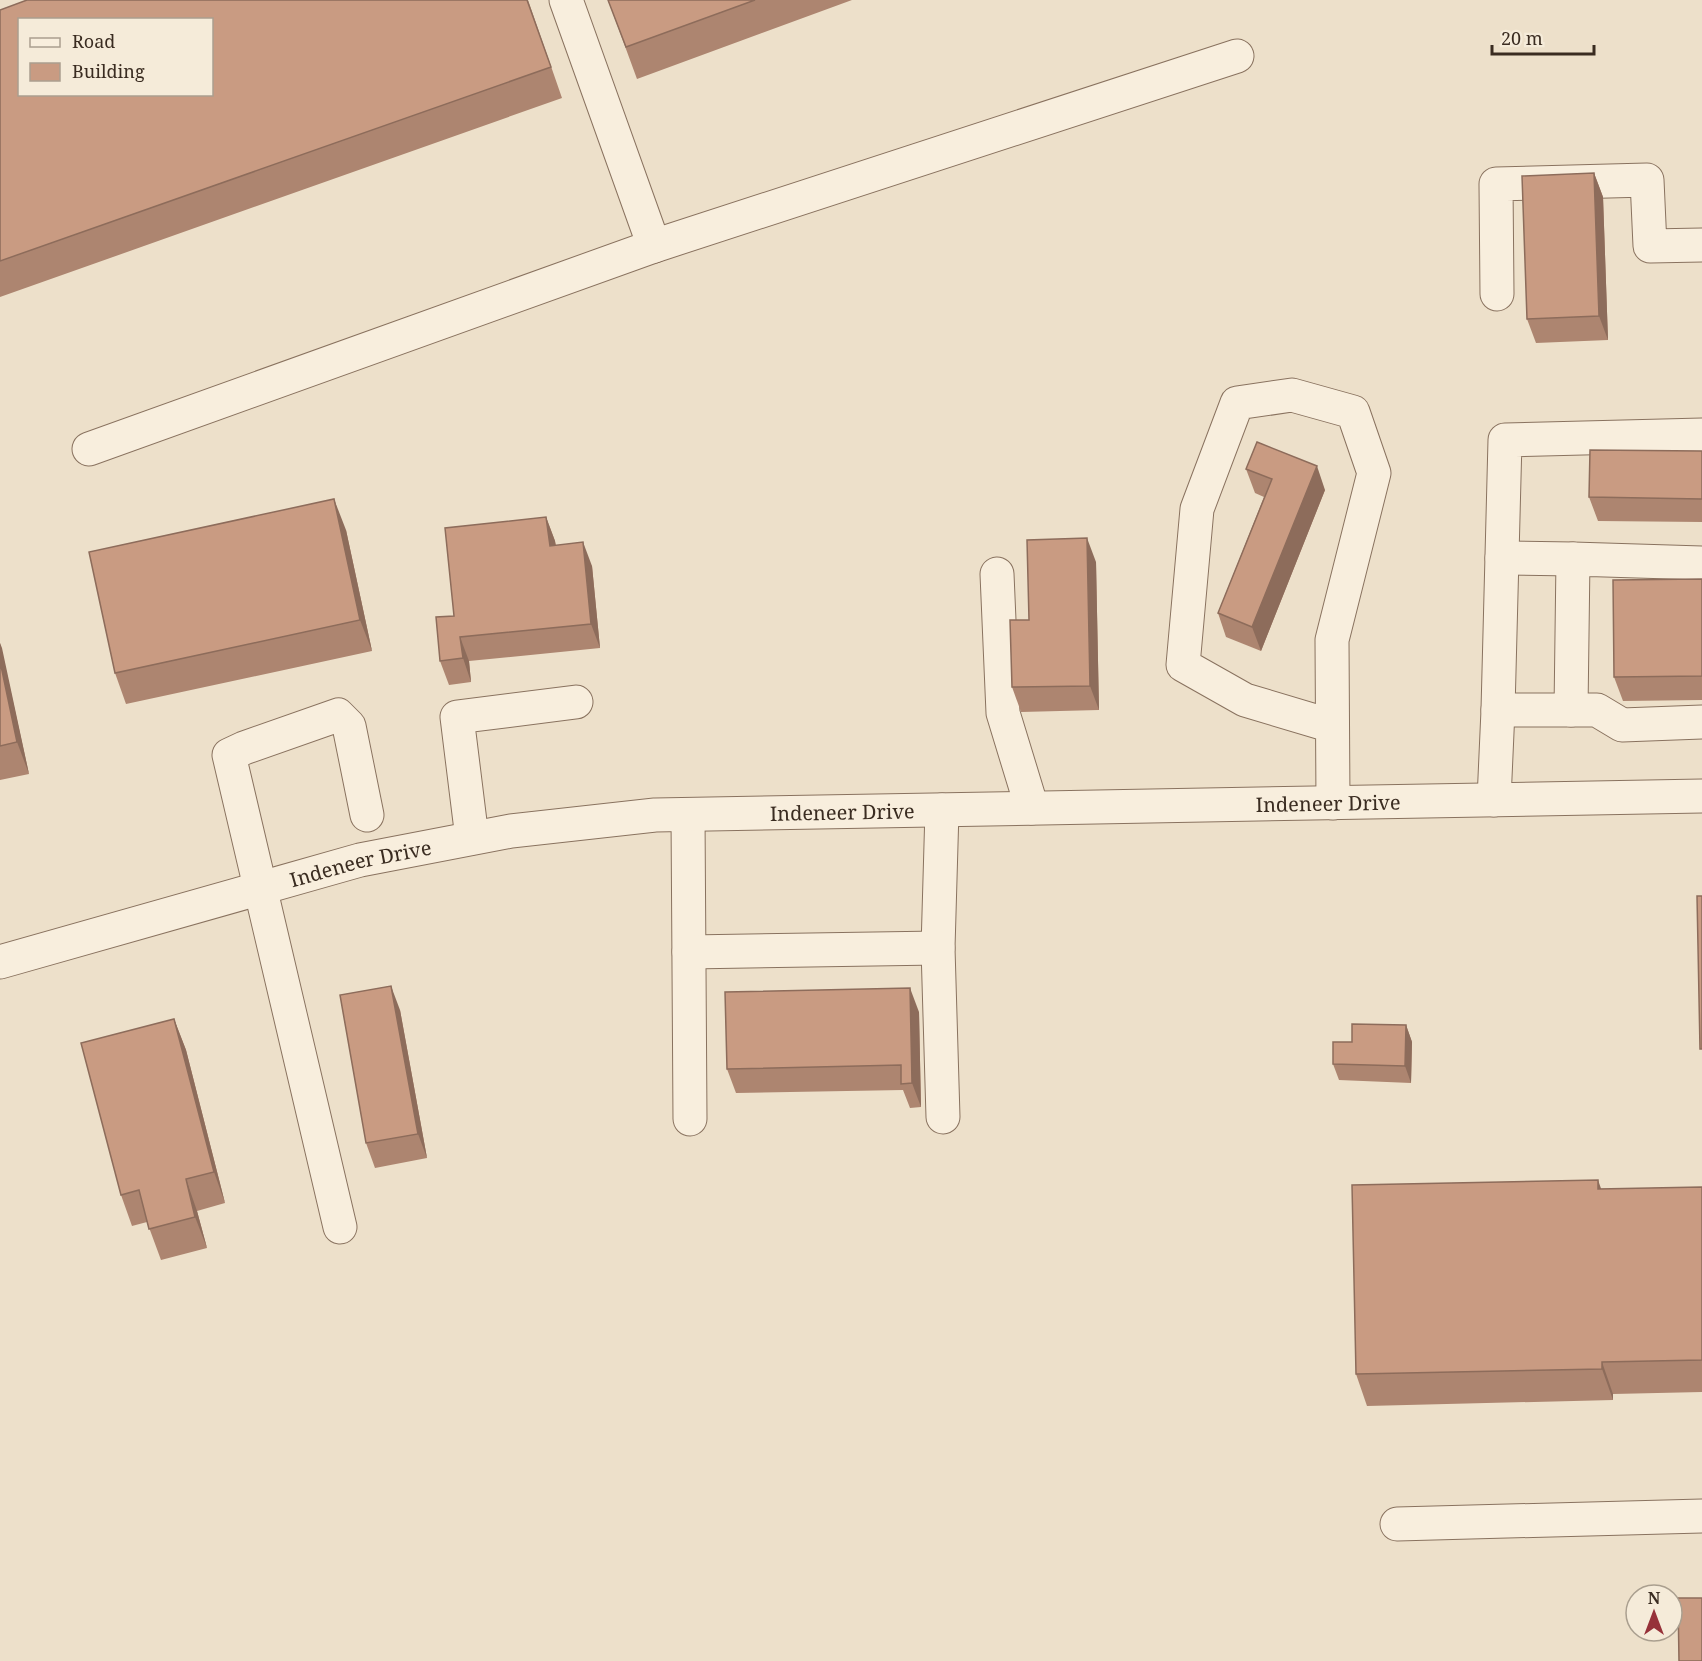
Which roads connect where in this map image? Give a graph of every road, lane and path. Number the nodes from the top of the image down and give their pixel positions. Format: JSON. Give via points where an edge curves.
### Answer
{"nodes":[{"id":1,"x":566,"y":0,"type":"edge"},
{"id":2,"x":1237,"y":56,"type":"dead end"},
{"id":3,"x":1702,"y":244,"type":"edge"},
{"id":4,"x":654,"y":246,"type":"junction"},
{"id":5,"x":1497,"y":294,"type":"dead end"},
{"id":6,"x":1702,"y":435,"type":"edge"},
{"id":7,"x":89,"y":449,"type":"dead end"},
{"id":8,"x":1502,"y":558,"type":"junction"},
{"id":9,"x":1573,"y":559,"type":"junction"},
{"id":10,"x":1702,"y":563,"type":"edge"},
{"id":11,"x":997,"y":574,"type":"dead end"},
{"id":12,"x":576,"y":702,"type":"dead end"},
{"id":13,"x":1498,"y":710,"type":"junction"},
{"id":14,"x":1571,"y":710,"type":"junction"},
{"id":15,"x":1702,"y":722,"type":"edge"},
{"id":16,"x":1332,"y":726,"type":"junction"},
{"id":17,"x":1702,"y":796,"type":"edge"},
{"id":18,"x":1494,"y":800,"type":"junction"},
{"id":19,"x":1333,"y":803,"type":"junction"},
{"id":20,"x":1032,"y":808,"type":"junction"},
{"id":21,"x":942,"y":810,"type":"junction"},
{"id":22,"x":367,"y":815,"type":"dead end"},
{"id":23,"x":688,"y":815,"type":"junction"},
{"id":24,"x":472,"y":838,"type":"junction"},
{"id":25,"x":259,"y":889,"type":"junction"},
{"id":26,"x":938,"y":948,"type":"junction"},
{"id":27,"x":689,"y":952,"type":"junction"},
{"id":28,"x":0,"y":963,"type":"edge"},
{"id":29,"x":943,"y":1117,"type":"dead end"},
{"id":30,"x":690,"y":1119,"type":"dead end"},
{"id":31,"x":340,"y":1227,"type":"dead end"},
{"id":32,"x":1702,"y":1516,"type":"edge"},
{"id":33,"x":1397,"y":1524,"type":"dead end"}],
"edges":[{"from":1,"to":4,"type":"street"},
{"from":2,"to":4,"type":"street"},
{"from":3,"to":5,"type":"street","via":[[1650,246],[1647,180],[1496,184]]},
{"from":4,"to":7,"type":"street"},
{"from":6,"to":8,"type":"street","via":[[1505,440]]},
{"from":8,"to":9,"type":"street"},
{"from":8,"to":13,"type":"street"},
{"from":9,"to":10,"type":"street"},
{"from":9,"to":14,"type":"street"},
{"from":11,"to":20,"type":"street","via":[[1003,713]]},
{"from":12,"to":24,"type":"street","via":[[457,717]]},
{"from":13,"to":14,"type":"street"},
{"from":13,"to":18,"type":"street"},
{"from":14,"to":15,"type":"street","via":[[1597,710],[1622,725]]},
{"from":16,"to":16,"type":"street","via":[[1332,640],[1374,473],[1353,412],[1292,395],[1237,403],[1197,509],[1183,665],[1245,700]]},
{"from":16,"to":19,"type":"street"},
{"from":17,"to":18,"type":"street","name":"Indeneer Drive"},
{"from":18,"to":19,"type":"street","name":"Indeneer Drive"},
{"from":19,"to":20,"type":"street","name":"Indeneer Drive"},
{"from":20,"to":21,"type":"street","name":"Indeneer Drive"},
{"from":21,"to":23,"type":"street","name":"Indeneer Drive"},
{"from":21,"to":26,"type":"street"},
{"from":22,"to":25,"type":"street","via":[[349,726],[338,715],[228,755]]},
{"from":23,"to":24,"type":"street","name":"Indeneer Drive","via":[[655,815]]},
{"from":23,"to":27,"type":"street"},
{"from":24,"to":25,"type":"street","name":"Indeneer Drive","via":[[360,860]]},
{"from":25,"to":28,"type":"street","name":"Indeneer Drive"},
{"from":25,"to":31,"type":"street"},
{"from":26,"to":27,"type":"street"},
{"from":26,"to":29,"type":"street"},
{"from":27,"to":30,"type":"street"},
{"from":32,"to":33,"type":"street"}]}
